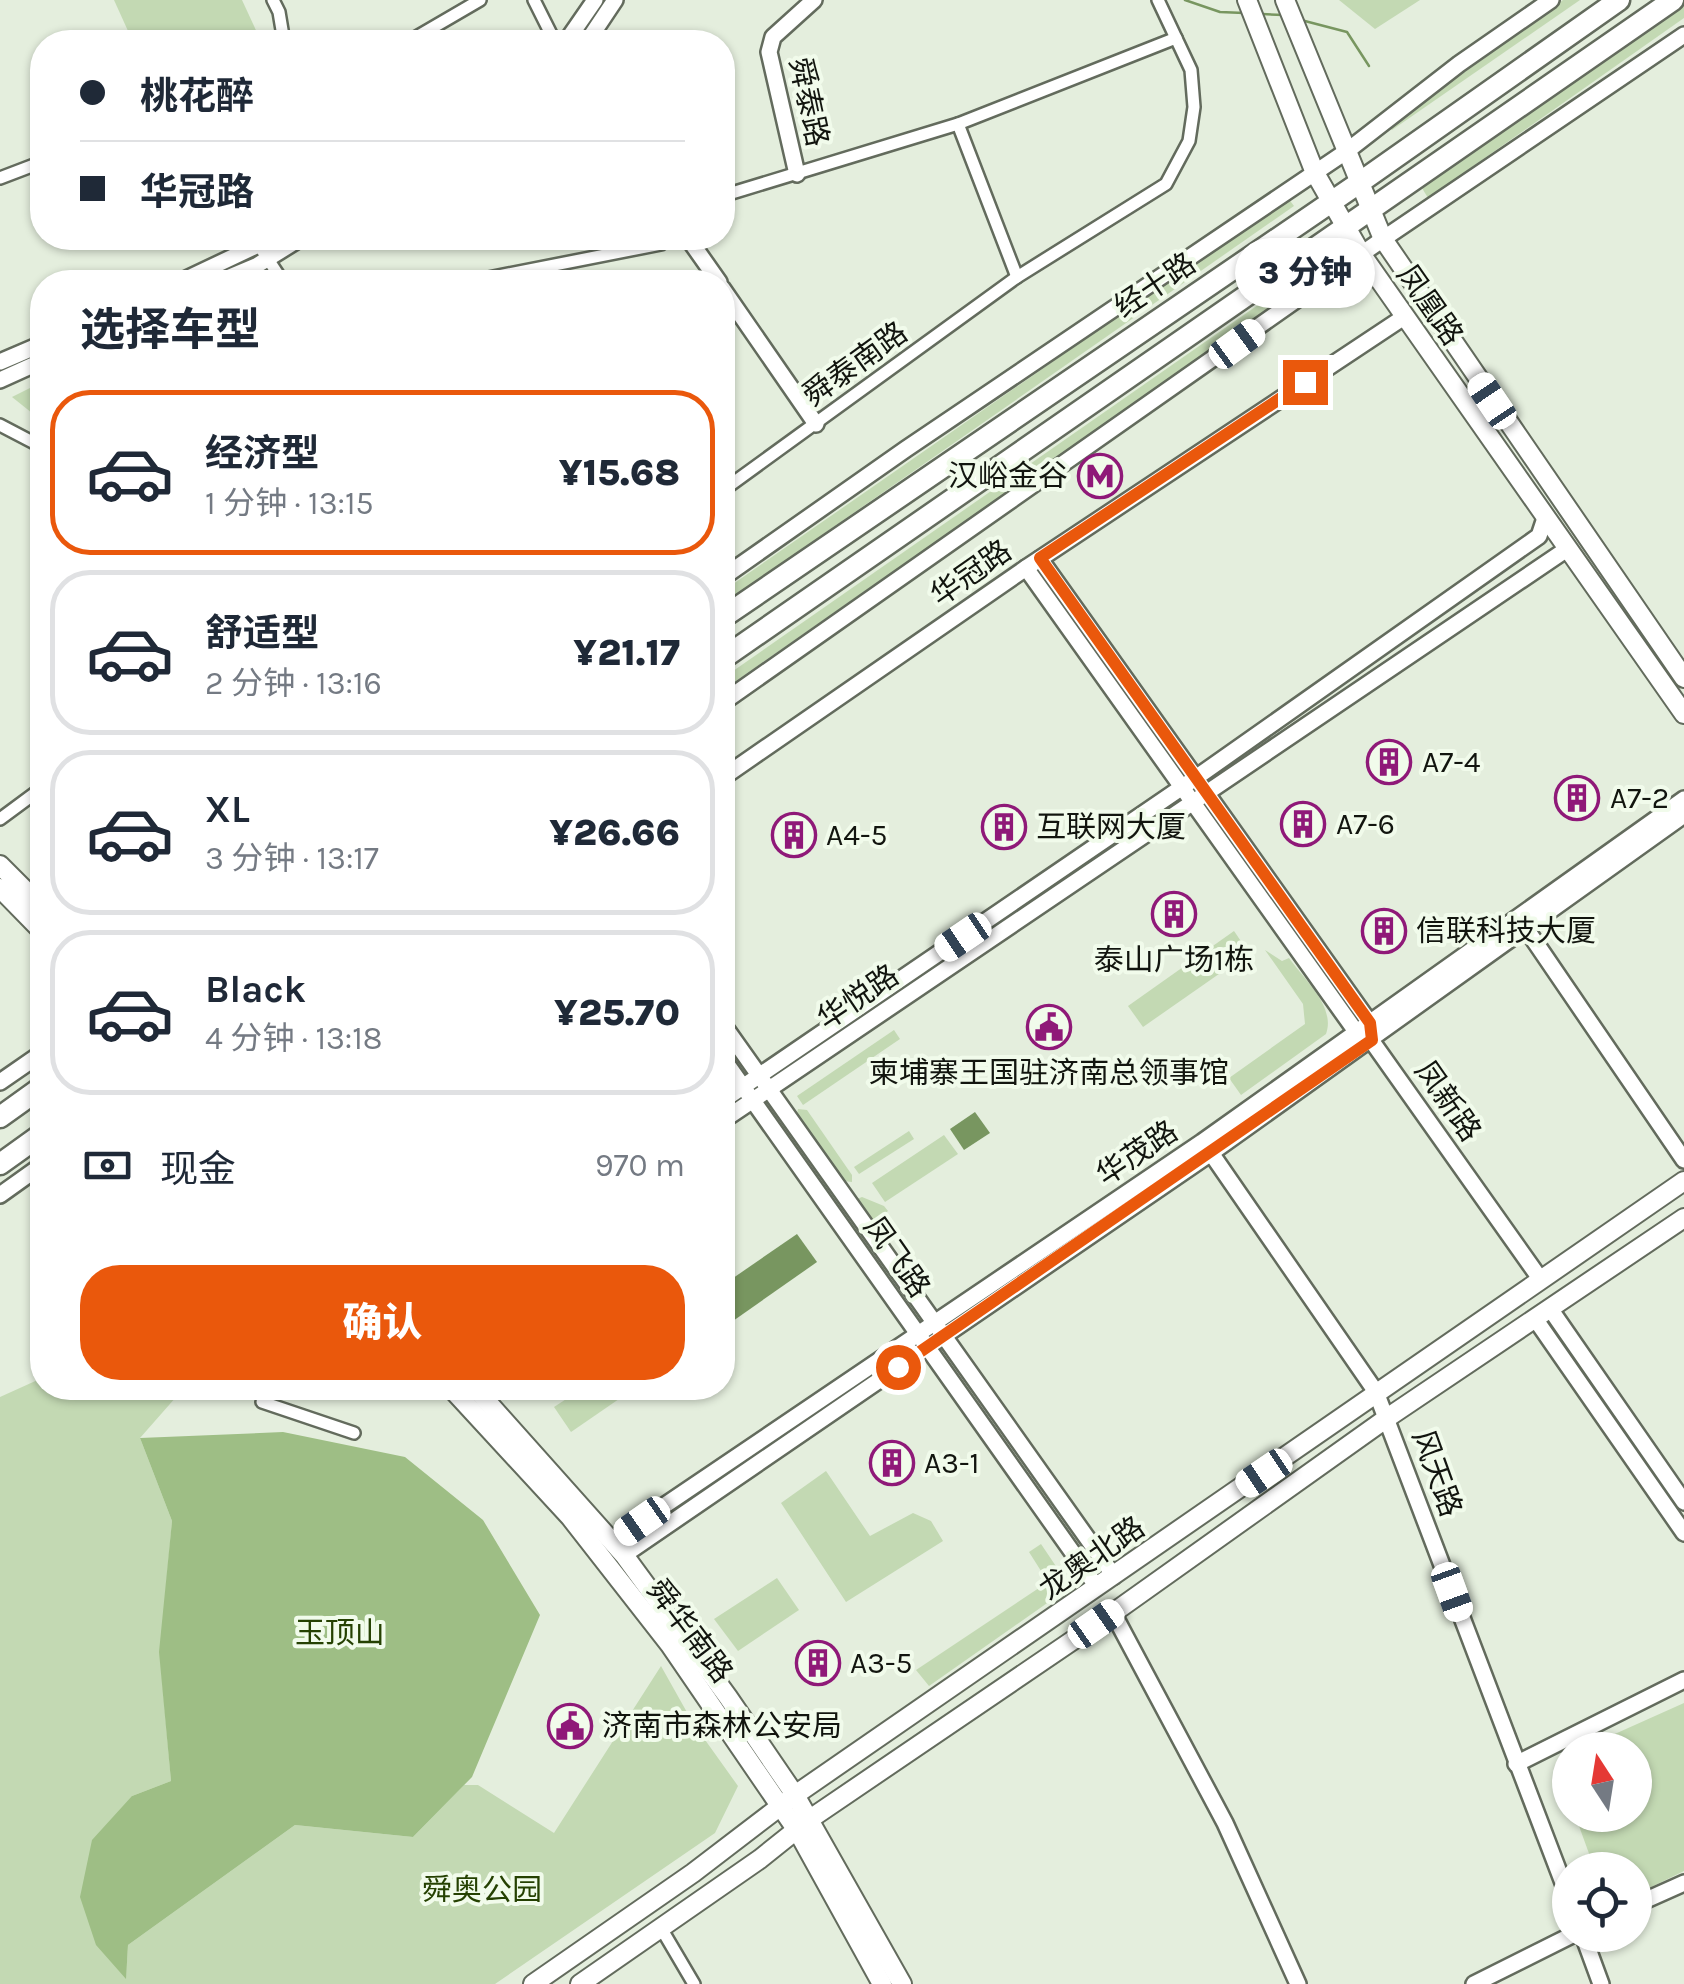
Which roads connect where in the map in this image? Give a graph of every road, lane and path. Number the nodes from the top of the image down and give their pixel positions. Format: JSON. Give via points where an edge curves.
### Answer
{"nodes":[{"id":1,"x":273,"y":0,"type":"edge"},
{"id":2,"x":480,"y":0,"type":"edge"},
{"id":3,"x":534,"y":0,"type":"edge"},
{"id":4,"x":595,"y":0,"type":"edge"},
{"id":5,"x":615,"y":0,"type":"edge"},
{"id":6,"x":814,"y":0,"type":"edge"},
{"id":7,"x":1158,"y":0,"type":"edge"},
{"id":8,"x":1247,"y":0,"type":"edge"},
{"id":9,"x":1285,"y":0,"type":"edge"},
{"id":10,"x":1550,"y":0,"type":"edge"},
{"id":11,"x":1619,"y":0,"type":"edge"},
{"id":12,"x":1673,"y":0,"type":"edge"},
{"id":13,"x":282,"y":30,"type":"edge"},
{"id":14,"x":429,"y":30,"type":"edge"},
{"id":15,"x":549,"y":30,"type":"edge"},
{"id":16,"x":574,"y":30,"type":"edge"},
{"id":17,"x":595,"y":30,"type":"edge"},
{"id":18,"x":1684,"y":35,"type":"edge"},
{"id":19,"x":1176,"y":38,"type":"junction"},
{"id":20,"x":958,"y":124,"type":"junction"},
{"id":21,"x":1347,"y":152,"type":"junction"},
{"id":22,"x":30,"y":167,"type":"edge"},
{"id":23,"x":1314,"y":173,"type":"junction"},
{"id":24,"x":796,"y":174,"type":"junction"},
{"id":25,"x":0,"y":178,"type":"edge"},
{"id":26,"x":1359,"y":183,"type":"junction"},
{"id":27,"x":735,"y":192,"type":"edge"},
{"id":28,"x":1331,"y":202,"type":"junction"},
{"id":29,"x":1371,"y":211,"type":"junction"},
{"id":30,"x":1346,"y":228,"type":"junction"},
{"id":31,"x":1383,"y":239,"type":"junction"},
{"id":32,"x":254,"y":250,"type":"edge"},
{"id":33,"x":258,"y":250,"type":"edge"},
{"id":34,"x":631,"y":250,"type":"edge"},
{"id":35,"x":1362,"y":255,"type":"junction"},
{"id":36,"x":208,"y":270,"type":"edge"},
{"id":37,"x":233,"y":270,"type":"edge"},
{"id":38,"x":529,"y":270,"type":"edge"},
{"id":39,"x":1017,"y":277,"type":"junction"},
{"id":40,"x":735,"y":305,"type":"edge"},
{"id":41,"x":1404,"y":317,"type":"junction"},
{"id":42,"x":30,"y":349,"type":"edge"},
{"id":43,"x":0,"y":362,"type":"edge"},
{"id":44,"x":30,"y":366,"type":"edge"},
{"id":45,"x":0,"y":380,"type":"edge"},
{"id":46,"x":816,"y":424,"type":"junction"},
{"id":47,"x":0,"y":425,"type":"edge"},
{"id":48,"x":30,"y":440,"type":"edge"},
{"id":49,"x":735,"y":483,"type":"edge"},
{"id":50,"x":1545,"y":518,"type":"junction"},
{"id":51,"x":1566,"y":549,"type":"junction"},
{"id":52,"x":1040,"y":558,"type":"junction"},
{"id":53,"x":735,"y":564,"type":"edge"},
{"id":54,"x":1026,"y":568,"type":"junction"},
{"id":55,"x":735,"y":609,"type":"edge"},
{"id":56,"x":735,"y":650,"type":"edge"},
{"id":57,"x":1684,"y":678,"type":"edge"},
{"id":58,"x":735,"y":695,"type":"edge"},
{"id":59,"x":1684,"y":714,"type":"edge"},
{"id":60,"x":735,"y":769,"type":"edge"},
{"id":61,"x":1198,"y":777,"type":"junction"},
{"id":62,"x":1181,"y":788,"type":"junction"},
{"id":63,"x":1208,"y":794,"type":"junction"},
{"id":64,"x":30,"y":797,"type":"edge"},
{"id":65,"x":1684,"y":799,"type":"edge"},
{"id":66,"x":1193,"y":802,"type":"junction"},
{"id":67,"x":1684,"y":815,"type":"edge"},
{"id":68,"x":0,"y":818,"type":"edge"},
{"id":69,"x":0,"y":865,"type":"edge"},
{"id":70,"x":0,"y":888,"type":"edge"},
{"id":71,"x":30,"y":895,"type":"edge"},
{"id":72,"x":30,"y":919,"type":"edge"},
{"id":73,"x":1527,"y":930,"type":"junction"},
{"id":74,"x":1366,"y":1032,"type":"junction"},
{"id":75,"x":735,"y":1041,"type":"edge"},
{"id":76,"x":30,"y":1061,"type":"edge"},
{"id":77,"x":735,"y":1074,"type":"edge"},
{"id":78,"x":0,"y":1082,"type":"edge"},
{"id":79,"x":765,"y":1083,"type":"junction"},
{"id":80,"x":744,"y":1086,"type":"junction"},
{"id":81,"x":735,"y":1092,"type":"edge"},
{"id":82,"x":30,"y":1096,"type":"edge"},
{"id":83,"x":754,"y":1100,"type":"junction"},
{"id":84,"x":735,"y":1112,"type":"edge"},
{"id":85,"x":0,"y":1117,"type":"edge"},
{"id":86,"x":30,"y":1143,"type":"edge"},
{"id":87,"x":1211,"y":1153,"type":"junction"},
{"id":88,"x":1684,"y":1160,"type":"edge"},
{"id":89,"x":0,"y":1164,"type":"edge"},
{"id":90,"x":30,"y":1174,"type":"edge"},
{"id":91,"x":1684,"y":1181,"type":"edge"},
{"id":92,"x":0,"y":1196,"type":"edge"},
{"id":93,"x":1684,"y":1218,"type":"edge"},
{"id":94,"x":1541,"y":1280,"type":"junction"},
{"id":95,"x":1544,"y":1315,"type":"junction"},
{"id":96,"x":934,"y":1321,"type":"junction"},
{"id":97,"x":916,"y":1333,"type":"junction"},
{"id":98,"x":944,"y":1336,"type":"junction"},
{"id":99,"x":927,"y":1347,"type":"junction"},
{"id":100,"x":1376,"y":1392,"type":"junction"},
{"id":101,"x":264,"y":1400,"type":"edge"},
{"id":102,"x":462,"y":1400,"type":"edge"},
{"id":103,"x":486,"y":1400,"type":"edge"},
{"id":104,"x":1387,"y":1418,"type":"junction"},
{"id":105,"x":354,"y":1433,"type":"dead end"},
{"id":106,"x":1684,"y":1502,"type":"edge"},
{"id":107,"x":1684,"y":1533,"type":"edge"},
{"id":108,"x":618,"y":1549,"type":"junction"},
{"id":109,"x":1114,"y":1576,"type":"junction"},
{"id":110,"x":1097,"y":1587,"type":"junction"},
{"id":111,"x":1113,"y":1612,"type":"junction"},
{"id":112,"x":1684,"y":1680,"type":"edge"},
{"id":113,"x":1516,"y":1764,"type":"junction"},
{"id":114,"x":788,"y":1800,"type":"junction"},
{"id":115,"x":804,"y":1825,"type":"junction"},
{"id":116,"x":1552,"y":1855,"type":"edge"},
{"id":117,"x":1684,"y":1883,"type":"edge"},
{"id":118,"x":1652,"y":1898,"type":"edge"},
{"id":119,"x":662,"y":1928,"type":"junction"},
{"id":120,"x":1552,"y":1945,"type":"edge"},
{"id":121,"x":1589,"y":1952,"type":"edge"},
{"id":122,"x":533,"y":1984,"type":"edge"},
{"id":123,"x":580,"y":1984,"type":"edge"},
{"id":124,"x":694,"y":1984,"type":"edge"},
{"id":125,"x":882,"y":1984,"type":"edge"},
{"id":126,"x":902,"y":1984,"type":"edge"},
{"id":127,"x":1298,"y":1984,"type":"edge"},
{"id":128,"x":1474,"y":1984,"type":"edge"},
{"id":129,"x":1601,"y":1984,"type":"edge"}],
"edges":[{"from":1,"to":13,"type":"street"},
{"from":2,"to":14,"type":"street"},
{"from":3,"to":15,"type":"street"},
{"from":4,"to":16,"type":"street"},
{"from":5,"to":17,"type":"street"},
{"from":6,"to":24,"type":"street","name":"舜泰路","via":[[773,36],[769,52]]},
{"from":7,"to":19,"type":"street","name":"舜泰南路"},
{"from":8,"to":23,"type":"main road","name":"凤凰路"},
{"from":9,"to":21,"type":"main road","name":"凤凰路"},
{"from":10,"to":21,"type":"street"},
{"from":11,"to":26,"type":"highway","name":"经十路"},
{"from":12,"to":29,"type":"highway"},
{"from":18,"to":31,"type":"street"},
{"from":19,"to":20,"type":"street"},
{"from":19,"to":39,"type":"street","name":"舜泰南路","via":[[1191,70],[1194,107],[1189,141],[1166,184]]},
{"from":20,"to":24,"type":"street"},
{"from":20,"to":39,"type":"street"},
{"from":21,"to":23,"type":"street","name":"经十路"},
{"from":21,"to":26,"type":"main road","name":"凤凰路"},
{"from":22,"to":25,"type":"street"},
{"from":23,"to":28,"type":"main road","name":"凤凰路"},
{"from":23,"to":53,"type":"street","name":"经十路"},
{"from":24,"to":27,"type":"street"},
{"from":26,"to":28,"type":"highway","name":"经十路"},
{"from":26,"to":29,"type":"main road","name":"凤凰路"},
{"from":28,"to":30,"type":"main road","name":"凤凰路"},
{"from":28,"to":55,"type":"highway","name":"经十路"},
{"from":29,"to":30,"type":"highway","name":"经十路"},
{"from":29,"to":31,"type":"main road","name":"凤凰路"},
{"from":30,"to":35,"type":"main road","name":"凤凰路"},
{"from":30,"to":56,"type":"highway","name":"经十路"},
{"from":31,"to":35,"type":"street"},
{"from":31,"to":57,"type":"main road","name":"凤凰路"},
{"from":32,"to":36,"type":"street"},
{"from":33,"to":37,"type":"street"},
{"from":34,"to":38,"type":"street"},
{"from":35,"to":41,"type":"main road","name":"凤凰路"},
{"from":35,"to":58,"type":"street"},
{"from":39,"to":46,"type":"street","name":"舜泰南路"},
{"from":40,"to":46,"type":"street"},
{"from":41,"to":50,"type":"main road","name":"凤凰路"},
{"from":41,"to":52,"type":"street","name":"华冠路"},
{"from":42,"to":43,"type":"street"},
{"from":44,"to":45,"type":"street"},
{"from":46,"to":49,"type":"street","name":"舜泰南路"},
{"from":47,"to":48,"type":"street"},
{"from":50,"to":51,"type":"main road","name":"凤凰路"},
{"from":50,"to":61,"type":"street","via":[[1539,536]]},
{"from":51,"to":59,"type":"main road","name":"凤凰路"},
{"from":51,"to":63,"type":"street","name":"华悦路"},
{"from":52,"to":54,"type":"street","name":"华冠路"},
{"from":52,"to":61,"type":"street"},
{"from":54,"to":60,"type":"street","name":"华冠路"},
{"from":54,"to":62,"type":"street","name":"凤新路"},
{"from":61,"to":62,"type":"street"},
{"from":61,"to":63,"type":"street"},
{"from":62,"to":66,"type":"street","name":"凤新路"},
{"from":62,"to":79,"type":"street"},
{"from":63,"to":66,"type":"street","name":"华悦路"},
{"from":63,"to":74,"type":"street"},
{"from":64,"to":68,"type":"street"},
{"from":65,"to":74,"type":"street","name":"华茂路"},
{"from":66,"to":74,"type":"street","name":"凤新路"},
{"from":66,"to":79,"type":"street","name":"华悦路"},
{"from":67,"to":73,"type":"street","name":"华茂路"},
{"from":69,"to":71,"type":"main road"},
{"from":70,"to":72,"type":"main road"},
{"from":73,"to":74,"type":"street","name":"华茂路"},
{"from":73,"to":88,"type":"street"},
{"from":74,"to":87,"type":"street","name":"华茂路"},
{"from":74,"to":94,"type":"street","name":"凤新路"},
{"from":74,"to":96,"type":"street","name":"华茂路"},
{"from":75,"to":79,"type":"street","name":"凤飞路"},
{"from":76,"to":78,"type":"street"},
{"from":77,"to":80,"type":"street","name":"凤飞路"},
{"from":79,"to":80,"type":"street"},
{"from":79,"to":83,"type":"street","name":"华悦路"},
{"from":79,"to":96,"type":"street","name":"凤飞路"},
{"from":80,"to":81,"type":"street"},
{"from":80,"to":83,"type":"street","name":"凤飞路"},
{"from":82,"to":85,"type":"highway"},
{"from":83,"to":84,"type":"street","name":"华悦路"},
{"from":83,"to":97,"type":"street","name":"凤飞路"},
{"from":86,"to":89,"type":"highway"},
{"from":87,"to":98,"type":"street","name":"华茂路"},
{"from":87,"to":100,"type":"street","name":"风天路"},
{"from":90,"to":92,"type":"street"},
{"from":91,"to":94,"type":"main road","name":"龙奥北路"},
{"from":93,"to":95,"type":"main road","name":"龙奥北路"},
{"from":94,"to":100,"type":"main road","name":"龙奥北路"},
{"from":95,"to":104,"type":"main road","name":"龙奥北路"},
{"from":95,"to":106,"type":"street"},
{"from":95,"to":107,"type":"street"},
{"from":96,"to":97,"type":"street","name":"华茂路"},
{"from":96,"to":98,"type":"street","name":"凤飞路"},
{"from":97,"to":99,"type":"street","name":"凤飞路"},
{"from":97,"to":108,"type":"street","name":"华茂路"},
{"from":98,"to":99,"type":"street","name":"华茂路"},
{"from":98,"to":109,"type":"street","name":"凤飞路"},
{"from":99,"to":108,"type":"street","name":"华茂路"},
{"from":99,"to":110,"type":"street","name":"凤飞路"},
{"from":100,"to":104,"type":"street","name":"风天路"},
{"from":100,"to":109,"type":"main road","name":"龙奥北路"},
{"from":101,"to":105,"type":"street"},
{"from":102,"to":114,"type":"main road","name":"舜华南路","via":[[570,1517]]},
{"from":103,"to":108,"type":"main road","name":"舜华南路"},
{"from":104,"to":111,"type":"main road","name":"龙奥北路"},
{"from":104,"to":113,"type":"street","name":"风天路"},
{"from":108,"to":114,"type":"main road","name":"舜华南路"},
{"from":109,"to":110,"type":"main road","name":"龙奥北路"},
{"from":110,"to":114,"type":"main road","name":"龙奥北路"},
{"from":111,"to":115,"type":"main road","name":"龙奥北路"},
{"from":111,"to":127,"type":"street","via":[[1226,1823]]},
{"from":112,"to":113,"type":"street"},
{"from":113,"to":116,"type":"street","name":"风天路"},
{"from":114,"to":115,"type":"main road","name":"舜华南路"},
{"from":114,"to":122,"type":"main road","name":"龙奥北路"},
{"from":115,"to":119,"type":"main road","name":"龙奥北路"},
{"from":115,"to":125,"type":"main road","name":"舜华南路"},
{"from":115,"to":126,"type":"main road","name":"舜华南路"},
{"from":117,"to":118,"type":"street"},
{"from":119,"to":123,"type":"main road","name":"龙奥北路"},
{"from":119,"to":124,"type":"street"},
{"from":120,"to":128,"type":"street"},
{"from":121,"to":129,"type":"street"}]}
